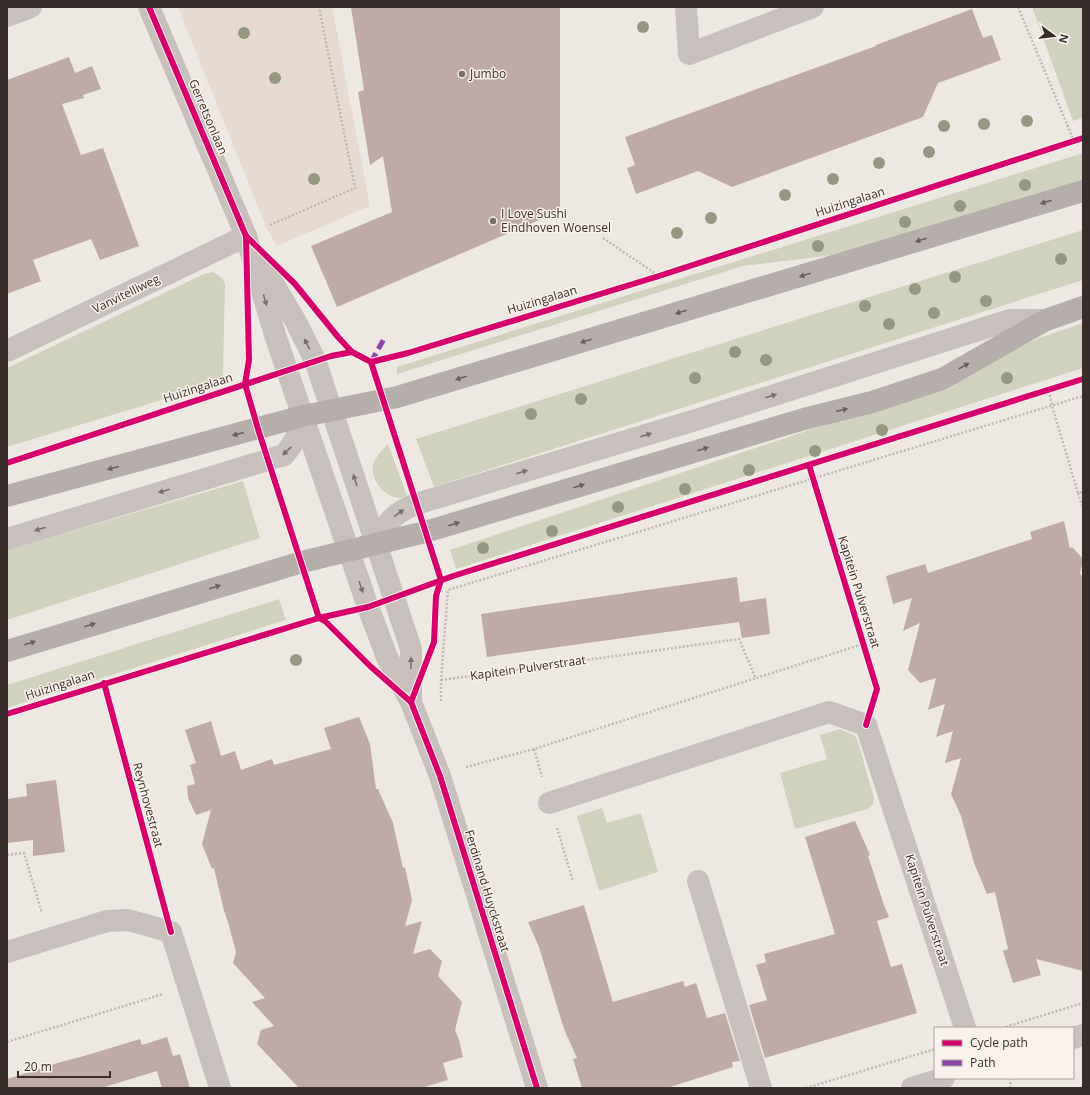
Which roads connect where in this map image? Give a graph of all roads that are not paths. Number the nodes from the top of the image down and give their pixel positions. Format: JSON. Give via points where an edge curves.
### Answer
{"nodes":[{"id":1,"x":31,"y":7,"type":"edge"},
{"id":2,"x":149,"y":7,"type":"edge"},
{"id":3,"x":686,"y":7,"type":"edge"},
{"id":4,"x":813,"y":7,"type":"edge"},
{"id":5,"x":7,"y":16,"type":"edge"},
{"id":6,"x":1083,"y":191,"type":"edge"},
{"id":7,"x":246,"y":236,"type":"junction"},
{"id":8,"x":1083,"y":307,"type":"edge"},
{"id":9,"x":1046,"y":320,"type":"junction"},
{"id":10,"x":7,"y":351,"type":"edge"},
{"id":11,"x":331,"y":410,"type":"junction"},
{"id":12,"x":303,"y":416,"type":"junction"},
{"id":13,"x":7,"y":496,"type":"edge"},
{"id":14,"x":7,"y":539,"type":"edge"},
{"id":15,"x":376,"y":543,"type":"junction"},
{"id":16,"x":348,"y":550,"type":"junction"},
{"id":17,"x":7,"y":651,"type":"edge"},
{"id":18,"x":411,"y":702,"type":"junction"},
{"id":19,"x":549,"y":803,"type":"dead end"},
{"id":20,"x":698,"y":881,"type":"dead end"},
{"id":21,"x":7,"y":952,"type":"edge"},
{"id":22,"x":965,"y":1027,"type":"edge"},
{"id":23,"x":941,"y":1079,"type":"edge"},
{"id":24,"x":220,"y":1088,"type":"edge"},
{"id":25,"x":537,"y":1088,"type":"edge"},
{"id":26,"x":761,"y":1088,"type":"edge"},
{"id":27,"x":912,"y":1088,"type":"edge"}],
"edges":[{"from":1,"to":5,"type":"street"},
{"from":2,"to":7,"type":"street","name":"Gerretsonlaan"},
{"from":3,"to":4,"type":"street","via":[[689,54]]},
{"from":6,"to":11,"type":"main road","one_way":true,"via":[[397,397]]},
{"from":7,"to":10,"type":"street","name":"Vanvitelliweg"},
{"from":11,"to":7,"type":"street","name":"Ferdinand Huyckstraat","one_way":true,"via":[[315,360]]},
{"from":7,"to":12,"type":"street","name":"Ferdinand Huyckstraat","one_way":true,"via":[[275,335]]},
{"from":8,"to":9,"type":"main road"},
{"from":15,"to":9,"type":"main road","one_way":true,"via":[[425,532],[796,421],[872,402],[942,379]]},
{"from":15,"to":9,"type":"street","one_way":true,"via":[[389,521],[402,510],[416,504],[700,419],[1010,320]]},
{"from":11,"to":12,"type":"main road"},
{"from":15,"to":11,"type":"street","name":"Ferdinand Huyckstraat","one_way":true},
{"from":12,"to":13,"type":"main road","one_way":true},
{"from":12,"to":14,"type":"street","one_way":true,"via":[[298,435],[284,455]]},
{"from":12,"to":16,"type":"street","name":"Ferdinand Huyckstraat"},
{"from":15,"to":16,"type":"main road"},
{"from":18,"to":15,"type":"street","name":"Ferdinand Huyckstraat","one_way":true,"via":[[411,649]]},
{"from":17,"to":16,"type":"main road","one_way":true,"via":[[242,579]]},
{"from":16,"to":18,"type":"street","name":"Ferdinand Huyckstraat","one_way":true,"via":[[388,657]]},
{"from":18,"to":25,"type":"street","name":"Ferdinand Huyckstraat","via":[[440,776]]},
{"from":19,"to":22,"type":"street","name":"Kapitein Pulverstraat","via":[[828,712],[866,725]]},
{"from":20,"to":26,"type":"street"},
{"from":21,"to":24,"type":"street","via":[[107,920],[128,920],[171,932]]},
{"from":23,"to":27,"type":"street"}]}
